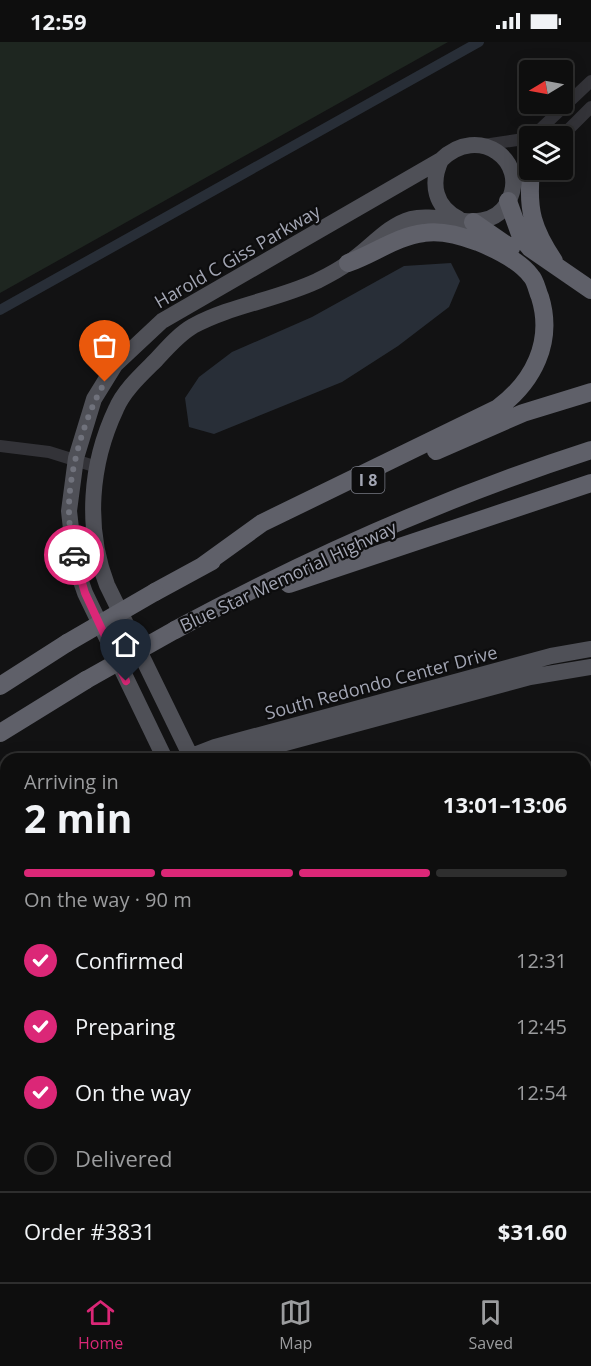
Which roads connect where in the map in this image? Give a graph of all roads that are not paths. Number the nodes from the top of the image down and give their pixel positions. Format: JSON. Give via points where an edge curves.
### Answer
{"nodes":[{"id":1,"x":591,"y":81,"type":"edge"},
{"id":2,"x":591,"y":107,"type":"edge"},
{"id":3,"x":543,"y":126,"type":"edge"},
{"id":4,"x":572,"y":126,"type":"edge"},
{"id":5,"x":519,"y":139,"type":"edge"},
{"id":6,"x":484,"y":145,"type":"junction"},
{"id":7,"x":441,"y":160,"type":"junction"},
{"id":8,"x":525,"y":180,"type":"edge"},
{"id":9,"x":531,"y":180,"type":"edge"},
{"id":10,"x":509,"y":199,"type":"junction"},
{"id":11,"x":467,"y":221,"type":"junction"},
{"id":12,"x":348,"y":263,"type":"junction"},
{"id":13,"x":560,"y":270,"type":"junction"},
{"id":14,"x":532,"y":276,"type":"junction"},
{"id":15,"x":591,"y":290,"type":"edge"},
{"id":16,"x":591,"y":392,"type":"edge"},
{"id":17,"x":0,"y":446,"type":"edge"},
{"id":18,"x":591,"y":450,"type":"edge"},
{"id":19,"x":76,"y":458,"type":"junction"},
{"id":20,"x":97,"y":467,"type":"junction"},
{"id":21,"x":591,"y":483,"type":"edge"},
{"id":22,"x":201,"y":567,"type":"junction"},
{"id":23,"x":210,"y":611,"type":"junction"},
{"id":24,"x":591,"y":649,"type":"edge"},
{"id":25,"x":591,"y":667,"type":"edge"},
{"id":26,"x":0,"y":686,"type":"edge"},
{"id":27,"x":176,"y":726,"type":"junction"},
{"id":28,"x":0,"y":733,"type":"edge"},
{"id":29,"x":163,"y":753,"type":"edge"},
{"id":30,"x":186,"y":753,"type":"edge"},
{"id":31,"x":220,"y":753,"type":"edge"},
{"id":32,"x":255,"y":753,"type":"edge"}],
"edges":[{"from":1,"to":3,"type":"street","name":"Harold C Giss Parkway"},
{"from":2,"to":4,"type":"street"},
{"from":5,"to":6,"type":"street","name":"Harold C Giss Parkway"},
{"from":6,"to":7,"type":"main road","name":"Harold C Giss Parkway","via":[[460,146]]},
{"from":6,"to":10,"type":"main road","via":[[495,150],[508,165],[513,184]]},
{"from":7,"to":11,"type":"main road","via":[[436,171],[436,195],[450,215]]},
{"from":7,"to":19,"type":"main road","name":"Harold C Giss Parkway","via":[[162,321],[115,365],[94,399]]},
{"from":8,"to":10,"type":"street"},
{"from":9,"to":13,"type":"highway","via":[[531,217]]},
{"from":10,"to":11,"type":"main road","via":[[496,215]]},
{"from":10,"to":13,"type":"highway","via":[[525,242]]},
{"from":11,"to":12,"type":"main road","via":[[425,217],[409,220],[392,228]]},
{"from":11,"to":14,"type":"highway","via":[[514,251]]},
{"from":12,"to":14,"type":"highway","via":[[400,239],[426,232],[467,238],[489,247]]},
{"from":12,"to":20,"type":"main road","via":[[316,281],[231,309],[191,327],[135,381],[116,407]]},
{"from":13,"to":15,"type":"highway"},
{"from":14,"to":22,"type":"highway","via":[[542,306],[542,345],[535,367],[514,396],[498,408],[262,523]]},
{"from":16,"to":22,"type":"highway","number":"I 8","via":[[523,413],[374,477]]},
{"from":17,"to":19,"type":"street"},
{"from":18,"to":23,"type":"highway","name":"Blue Star Memorial Highway","via":[[449,501]]},
{"from":19,"to":20,"type":"street"},
{"from":19,"to":29,"type":"main road","name":"Harold C Giss Parkway","via":[[69,511],[75,564],[94,613]]},
{"from":20,"to":27,"type":"main road","via":[[92,509],[96,557]]},
{"from":21,"to":23,"type":"highway"},
{"from":22,"to":26,"type":"highway","number":"I 8","bridge":true},
{"from":23,"to":28,"type":"highway","name":"Blue Star Memorial Highway","bridge":true},
{"from":24,"to":31,"type":"main road","name":"South Redondo Center Drive","via":[[551,656]]},
{"from":25,"to":32,"type":"main road","name":"South Redondo Center Drive","via":[[508,682]]},
{"from":27,"to":30,"type":"main road"},
{"from":27,"to":31,"type":"main road"}]}
